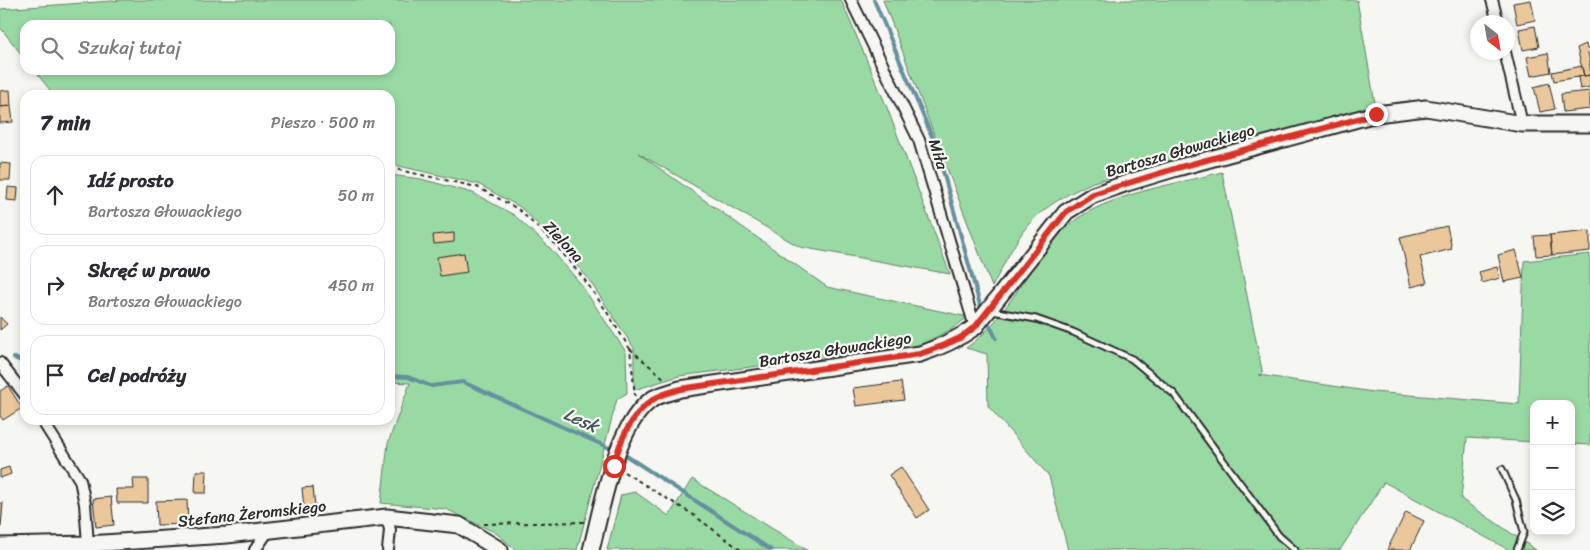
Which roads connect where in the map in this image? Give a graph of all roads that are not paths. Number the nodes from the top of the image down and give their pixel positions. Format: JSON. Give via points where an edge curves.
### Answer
{"nodes":[{"id":1,"x":851,"y":0,"type":"edge"},
{"id":2,"x":1492,"y":0,"type":"edge"},
{"id":3,"x":1496,"y":15,"type":"edge"},
{"id":4,"x":1507,"y":60,"type":"edge"},
{"id":5,"x":1522,"y":124,"type":"junction"},
{"id":6,"x":1590,"y":124,"type":"edge"},
{"id":7,"x":990,"y":310,"type":"junction"},
{"id":8,"x":975,"y":327,"type":"junction"},
{"id":9,"x":0,"y":363,"type":"edge"},
{"id":10,"x":20,"y":389,"type":"edge"},
{"id":11,"x":45,"y":425,"type":"edge"},
{"id":12,"x":1502,"y":468,"type":"dead end"},
{"id":13,"x":387,"y":517,"type":"junction"},
{"id":14,"x":268,"y":531,"type":"junction"},
{"id":15,"x":88,"y":544,"type":"junction"},
{"id":16,"x":0,"y":546,"type":"edge"},
{"id":17,"x":255,"y":550,"type":"edge"},
{"id":18,"x":388,"y":550,"type":"edge"},
{"id":19,"x":500,"y":550,"type":"edge"},
{"id":20,"x":591,"y":550,"type":"edge"},
{"id":21,"x":1296,"y":550,"type":"edge"},
{"id":22,"x":1517,"y":550,"type":"edge"}],
"edges":[{"from":1,"to":8,"type":"street","name":"Miła","via":[[919,140]]},
{"from":2,"to":3,"type":"street"},
{"from":4,"to":5,"type":"street"},
{"from":5,"to":6,"type":"street","name":"Bartosza Głowackiego"},
{"from":5,"to":7,"type":"street","name":"Bartosza Głowackiego","via":[[1426,108],[1376,114],[1093,194],[1066,212],[1054,225]]},
{"from":7,"to":8,"type":"street","name":"Bartosza Głowackiego"},
{"from":7,"to":21,"type":"lane","via":[[1036,319],[1132,359],[1174,394],[1279,536]]},
{"from":8,"to":20,"type":"street","name":"Bartosza Głowackiego","via":[[960,338],[920,354],[680,389],[654,398],[637,414],[617,457]]},
{"from":9,"to":10,"type":"street"},
{"from":11,"to":15,"type":"street","via":[[80,480]]},
{"from":12,"to":22,"type":"lane","via":[[1516,500],[1524,532]]},
{"from":13,"to":14,"type":"street","name":"Stefana Żeromskiego"},
{"from":13,"to":18,"type":"street","via":[[390,530]]},
{"from":13,"to":19,"type":"street","name":"Stefana Żeromskiego","via":[[459,525]]},
{"from":14,"to":15,"type":"street","name":"Stefana Żeromskiego"},
{"from":14,"to":17,"type":"street"},
{"from":15,"to":16,"type":"street","name":"Stefana Żeromskiego"}]}
